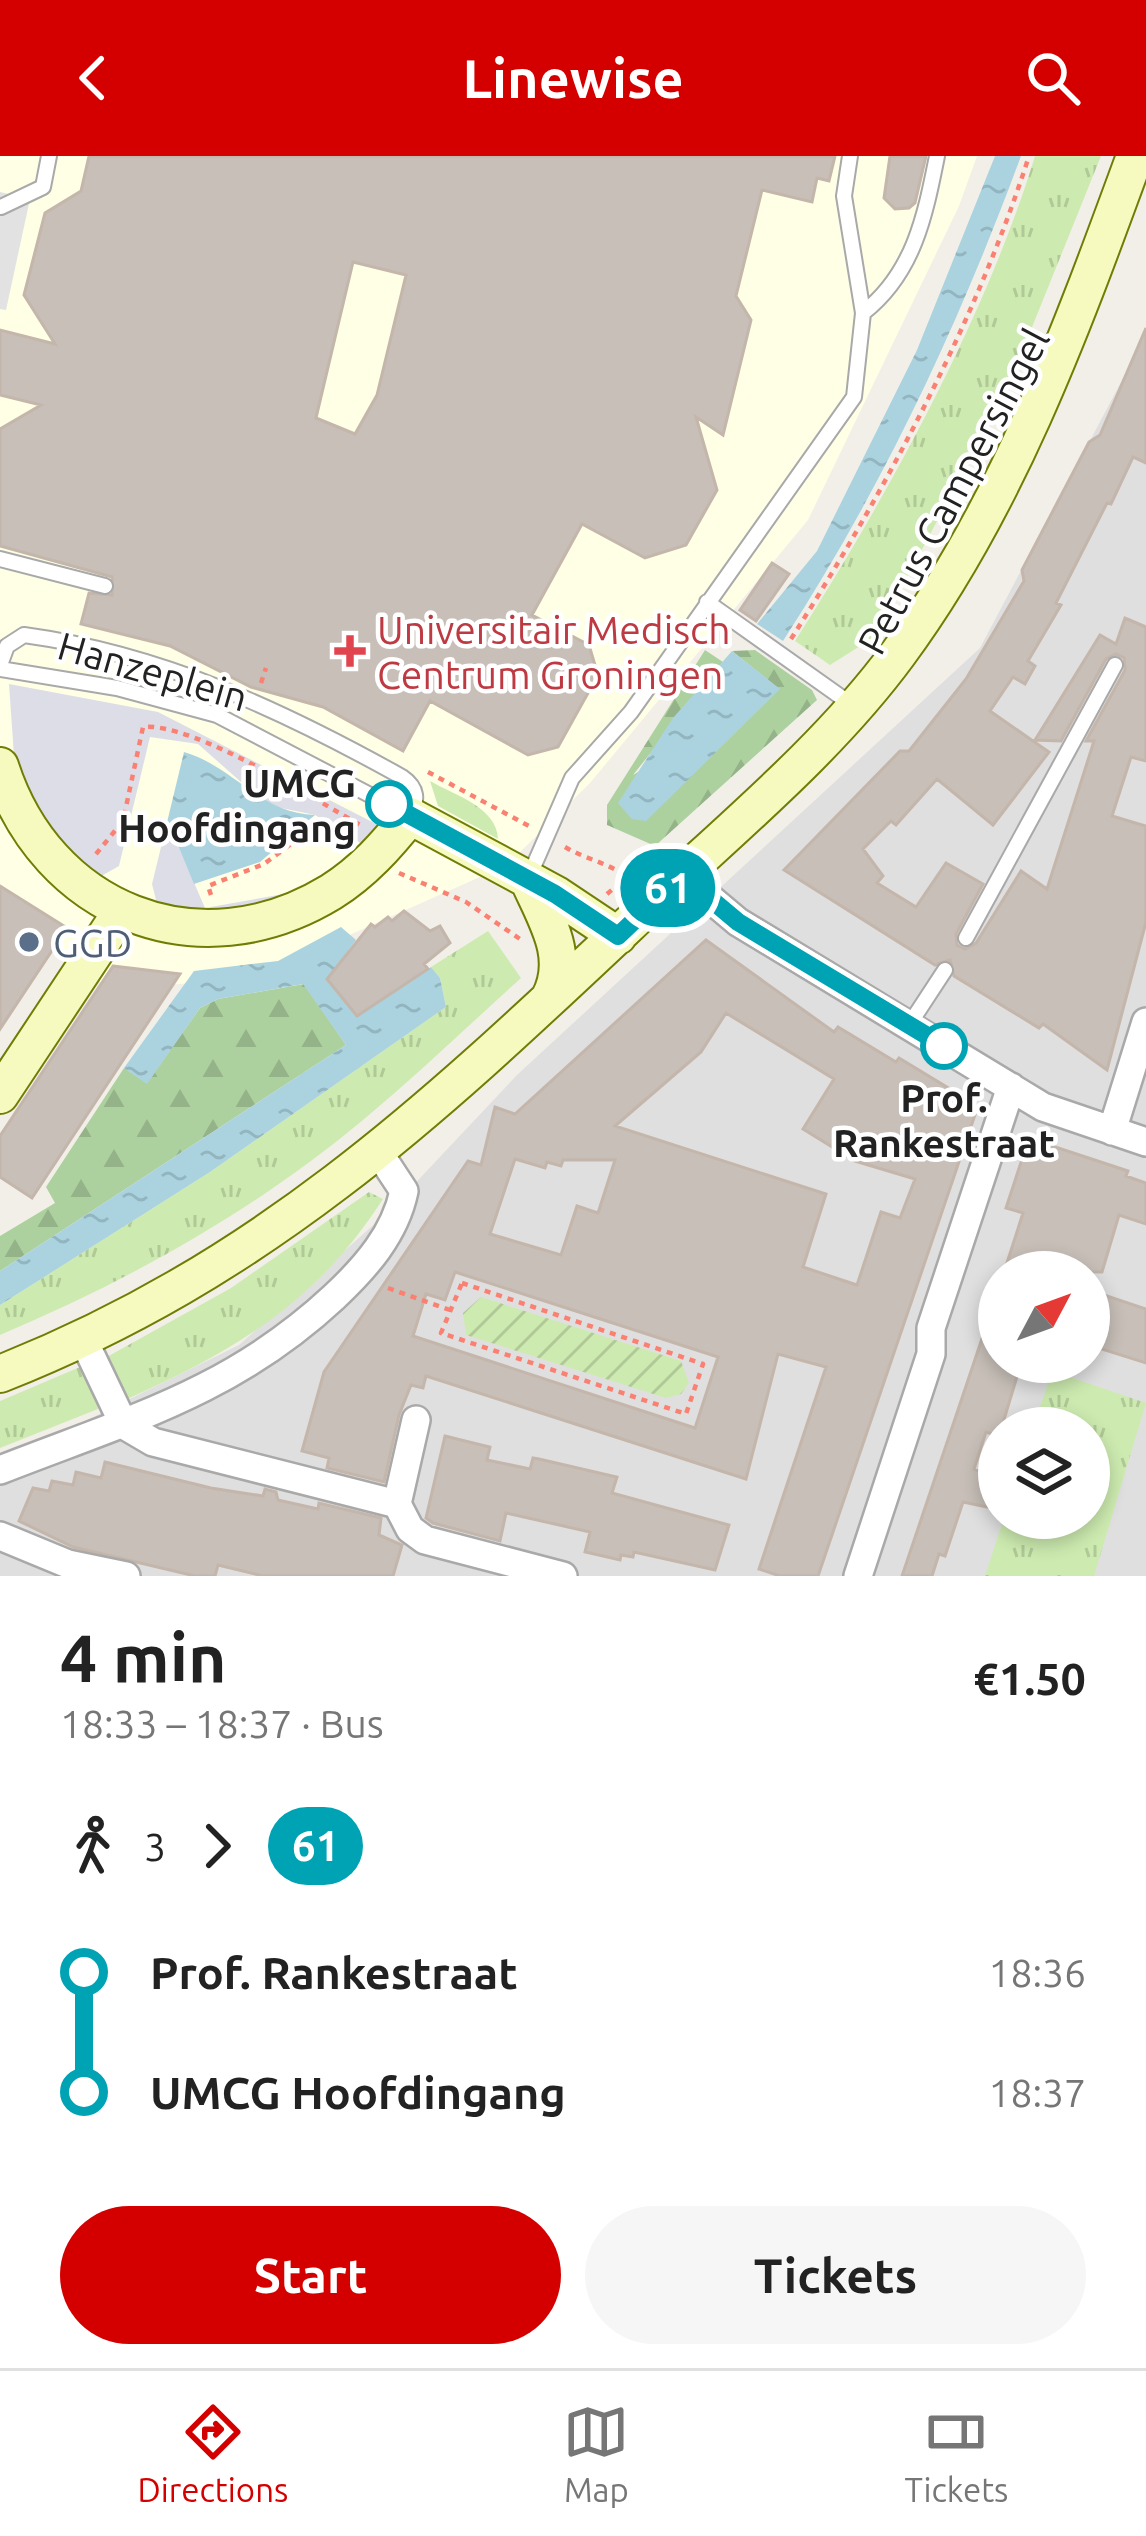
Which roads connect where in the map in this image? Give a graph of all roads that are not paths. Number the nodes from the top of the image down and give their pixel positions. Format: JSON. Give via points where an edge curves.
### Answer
{"nodes":[{"id":1,"x":49,"y":156,"type":"edge"},
{"id":2,"x":850,"y":156,"type":"edge"},
{"id":3,"x":938,"y":156,"type":"edge"},
{"id":4,"x":1135,"y":156,"type":"edge"},
{"id":5,"x":1,"y":207,"type":"edge"},
{"id":6,"x":863,"y":313,"type":"junction"},
{"id":7,"x":0,"y":559,"type":"edge"},
{"id":8,"x":105,"y":586,"type":"dead end"},
{"id":9,"x":707,"y":602,"type":"junction"},
{"id":10,"x":1115,"y":665,"type":"dead end"},
{"id":11,"x":0,"y":667,"type":"edge"},
{"id":12,"x":855,"y":707,"type":"junction"},
{"id":13,"x":0,"y":766,"type":"edge"},
{"id":14,"x":410,"y":816,"type":"junction"},
{"id":15,"x":666,"y":872,"type":"junction"},
{"id":16,"x":528,"y":879,"type":"junction"},
{"id":17,"x":122,"y":911,"type":"junction"},
{"id":18,"x":607,"y":927,"type":"junction"},
{"id":19,"x":966,"y":938,"type":"dead end"},
{"id":20,"x":945,"y":970,"type":"dead end"},
{"id":21,"x":546,"y":1003,"type":"junction"},
{"id":22,"x":1146,"y":1022,"type":"edge"},
{"id":23,"x":909,"y":1025,"type":"junction"},
{"id":24,"x":1011,"y":1087,"type":"junction"},
{"id":25,"x":0,"y":1095,"type":"edge"},
{"id":26,"x":1112,"y":1131,"type":"junction"},
{"id":27,"x":1146,"y":1142,"type":"edge"},
{"id":28,"x":379,"y":1153,"type":"junction"},
{"id":29,"x":82,"y":1339,"type":"junction"},
{"id":30,"x":0,"y":1374,"type":"edge"},
{"id":31,"x":416,"y":1420,"type":"dead end"},
{"id":32,"x":124,"y":1425,"type":"junction"},
{"id":33,"x":0,"y":1471,"type":"edge"},
{"id":34,"x":397,"y":1504,"type":"junction"},
{"id":35,"x":0,"y":1536,"type":"edge"},
{"id":36,"x":126,"y":1576,"type":"edge"},
{"id":37,"x":562,"y":1576,"type":"edge"},
{"id":38,"x":858,"y":1576,"type":"edge"}],
"edges":[{"from":1,"to":5,"type":"lane","via":[[43,188]]},
{"from":2,"to":6,"type":"lane","via":[[844,196]]},
{"from":3,"to":6,"type":"lane","via":[[922,232],[888,293]]},
{"from":4,"to":12,"type":"main road","name":"Petrus Campersingel","via":[[1054,375],[964,551]]},
{"from":6,"to":9,"type":"lane","via":[[854,397]]},
{"from":7,"to":8,"type":"lane"},
{"from":9,"to":12,"type":"lane"},
{"from":9,"to":16,"type":"lane","via":[[631,712],[572,778]]},
{"from":10,"to":19,"type":"lane"},
{"from":11,"to":14,"type":"lane","name":"Hanzeplein","via":[[217,715]]},
{"from":11,"to":14,"type":"lane","name":"Hanzeplein","via":[[7,646],[24,635],[206,679],[409,782],[416,796]]},
{"from":12,"to":15,"type":"main road","name":"Petrus Campersingel"},
{"from":13,"to":17,"type":"main road","via":[[20,818],[74,882]]},
{"from":14,"to":16,"type":"main road","name":"Hanzeplein"},
{"from":14,"to":17,"type":"main road","via":[[354,876],[279,915],[199,926]]},
{"from":15,"to":18,"type":"main road","name":"Petrus Campersingel"},
{"from":15,"to":23,"type":"street"},
{"from":16,"to":18,"type":"main road","name":"Hanzeplein"},
{"from":16,"to":21,"type":"main road","via":[[558,952]]},
{"from":17,"to":25,"type":"main road"},
{"from":18,"to":21,"type":"main road","name":"Petrus Campersingel"},
{"from":20,"to":23,"type":"lane"},
{"from":21,"to":28,"type":"main road","name":"Petrus Campersingel"},
{"from":22,"to":26,"type":"street"},
{"from":23,"to":24,"type":"street"},
{"from":24,"to":26,"type":"street"},
{"from":24,"to":38,"type":"street"},
{"from":26,"to":27,"type":"street"},
{"from":28,"to":29,"type":"main road","name":"Petrus Campersingel","via":[[256,1244]]},
{"from":28,"to":32,"type":"street","via":[[404,1191],[398,1221],[351,1282],[234,1376]]},
{"from":29,"to":30,"type":"main road","name":"Petrus Campersingel"},
{"from":29,"to":32,"type":"street"},
{"from":31,"to":34,"type":"street"},
{"from":32,"to":33,"type":"street"},
{"from":32,"to":34,"type":"street","via":[[188,1455]]},
{"from":34,"to":37,"type":"street","via":[[425,1540]]},
{"from":35,"to":36,"type":"street","via":[[68,1564]]}]}
